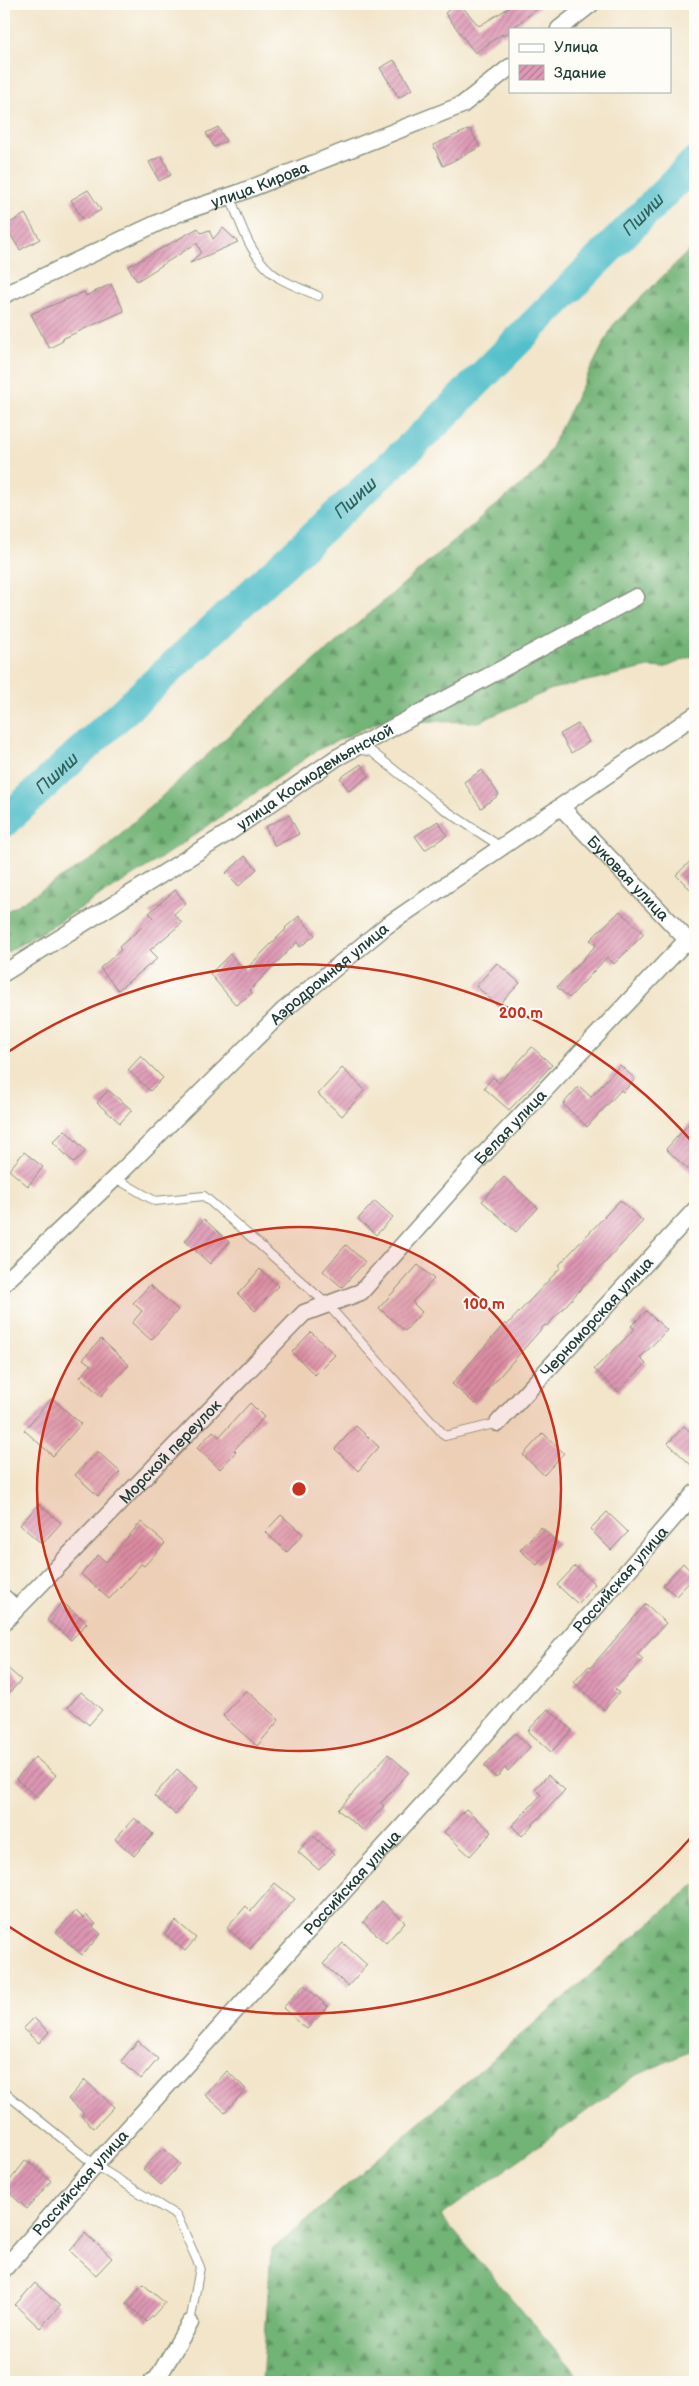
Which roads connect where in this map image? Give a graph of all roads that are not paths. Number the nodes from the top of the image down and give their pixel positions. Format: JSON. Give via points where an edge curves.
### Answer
{"nodes":[{"id":1,"x":591,"y":4,"type":"edge"},
{"id":2,"x":560,"y":28,"type":"edge"},
{"id":3,"x":509,"y":68,"type":"edge"},
{"id":4,"x":230,"y":196,"type":"junction"},
{"id":5,"x":4,"y":295,"type":"edge"},
{"id":6,"x":318,"y":296,"type":"dead end"},
{"id":7,"x":636,"y":597,"type":"dead end"},
{"id":8,"x":695,"y":715,"type":"edge"},
{"id":9,"x":354,"y":749,"type":"junction"},
{"id":10,"x":561,"y":807,"type":"junction"},
{"id":11,"x":501,"y":847,"type":"junction"},
{"id":12,"x":691,"y":944,"type":"edge"},
{"id":13,"x":4,"y":973,"type":"edge"},
{"id":14,"x":115,"y":1178,"type":"junction"},
{"id":15,"x":695,"y":1210,"type":"edge"},
{"id":16,"x":4,"y":1283,"type":"edge"},
{"id":17,"x":327,"y":1304,"type":"junction"},
{"id":18,"x":498,"y":1423,"type":"joint"},
{"id":19,"x":695,"y":1493,"type":"edge"},
{"id":20,"x":4,"y":1598,"type":"edge"},
{"id":21,"x":16,"y":1609,"type":"junction"},
{"id":22,"x":4,"y":1622,"type":"edge"},
{"id":23,"x":4,"y":2092,"type":"edge"},
{"id":24,"x":95,"y":2165,"type":"junction"},
{"id":25,"x":4,"y":2269,"type":"edge"},
{"id":26,"x":190,"y":2322,"type":"joint"},
{"id":27,"x":152,"y":2382,"type":"edge"}],
"edges":[{"from":1,"to":2,"type":"street"},
{"from":3,"to":4,"type":"street","name":"улица Кирова","via":[[462,105]]},
{"from":4,"to":5,"type":"street","name":"улица Кирова","via":[[179,213]]},
{"from":4,"to":6,"type":"lane","via":[[258,258],[278,277]]},
{"from":7,"to":9,"type":"street","name":"улица Космодемьянской"},
{"from":8,"to":10,"type":"street","name":"Аэродромная улица"},
{"from":9,"to":11,"type":"lane","via":[[372,752],[441,807]]},
{"from":9,"to":13,"type":"street","name":"улица Космодемьянской","via":[[231,831]]},
{"from":10,"to":11,"type":"street","name":"Аэродромная улица"},
{"from":10,"to":12,"type":"street","name":"Буковая улица"},
{"from":11,"to":14,"type":"street","name":"Аэродромная улица","via":[[386,926],[284,1010]]},
{"from":12,"to":17,"type":"street","name":"Белая улица","via":[[471,1168],[361,1292]]},
{"from":14,"to":16,"type":"street","name":"Аэродромная улица"},
{"from":14,"to":17,"type":"lane","via":[[155,1201],[204,1196]]},
{"from":15,"to":18,"type":"street","name":"Черноморская улица"},
{"from":17,"to":18,"type":"lane","via":[[444,1436]]},
{"from":17,"to":21,"type":"street","name":"Морской переулок","via":[[304,1313]]},
{"from":19,"to":24,"type":"street","name":"Российская улица","via":[[463,1760]]},
{"from":20,"to":21,"type":"street"},
{"from":21,"to":22,"type":"street","name":"Морской переулок"},
{"from":23,"to":24,"type":"lane"},
{"from":24,"to":25,"type":"street","name":"Российская улица"},
{"from":24,"to":26,"type":"lane","via":[[177,2216],[200,2267]]},
{"from":26,"to":27,"type":"street","via":[[157,2379]]}]}
